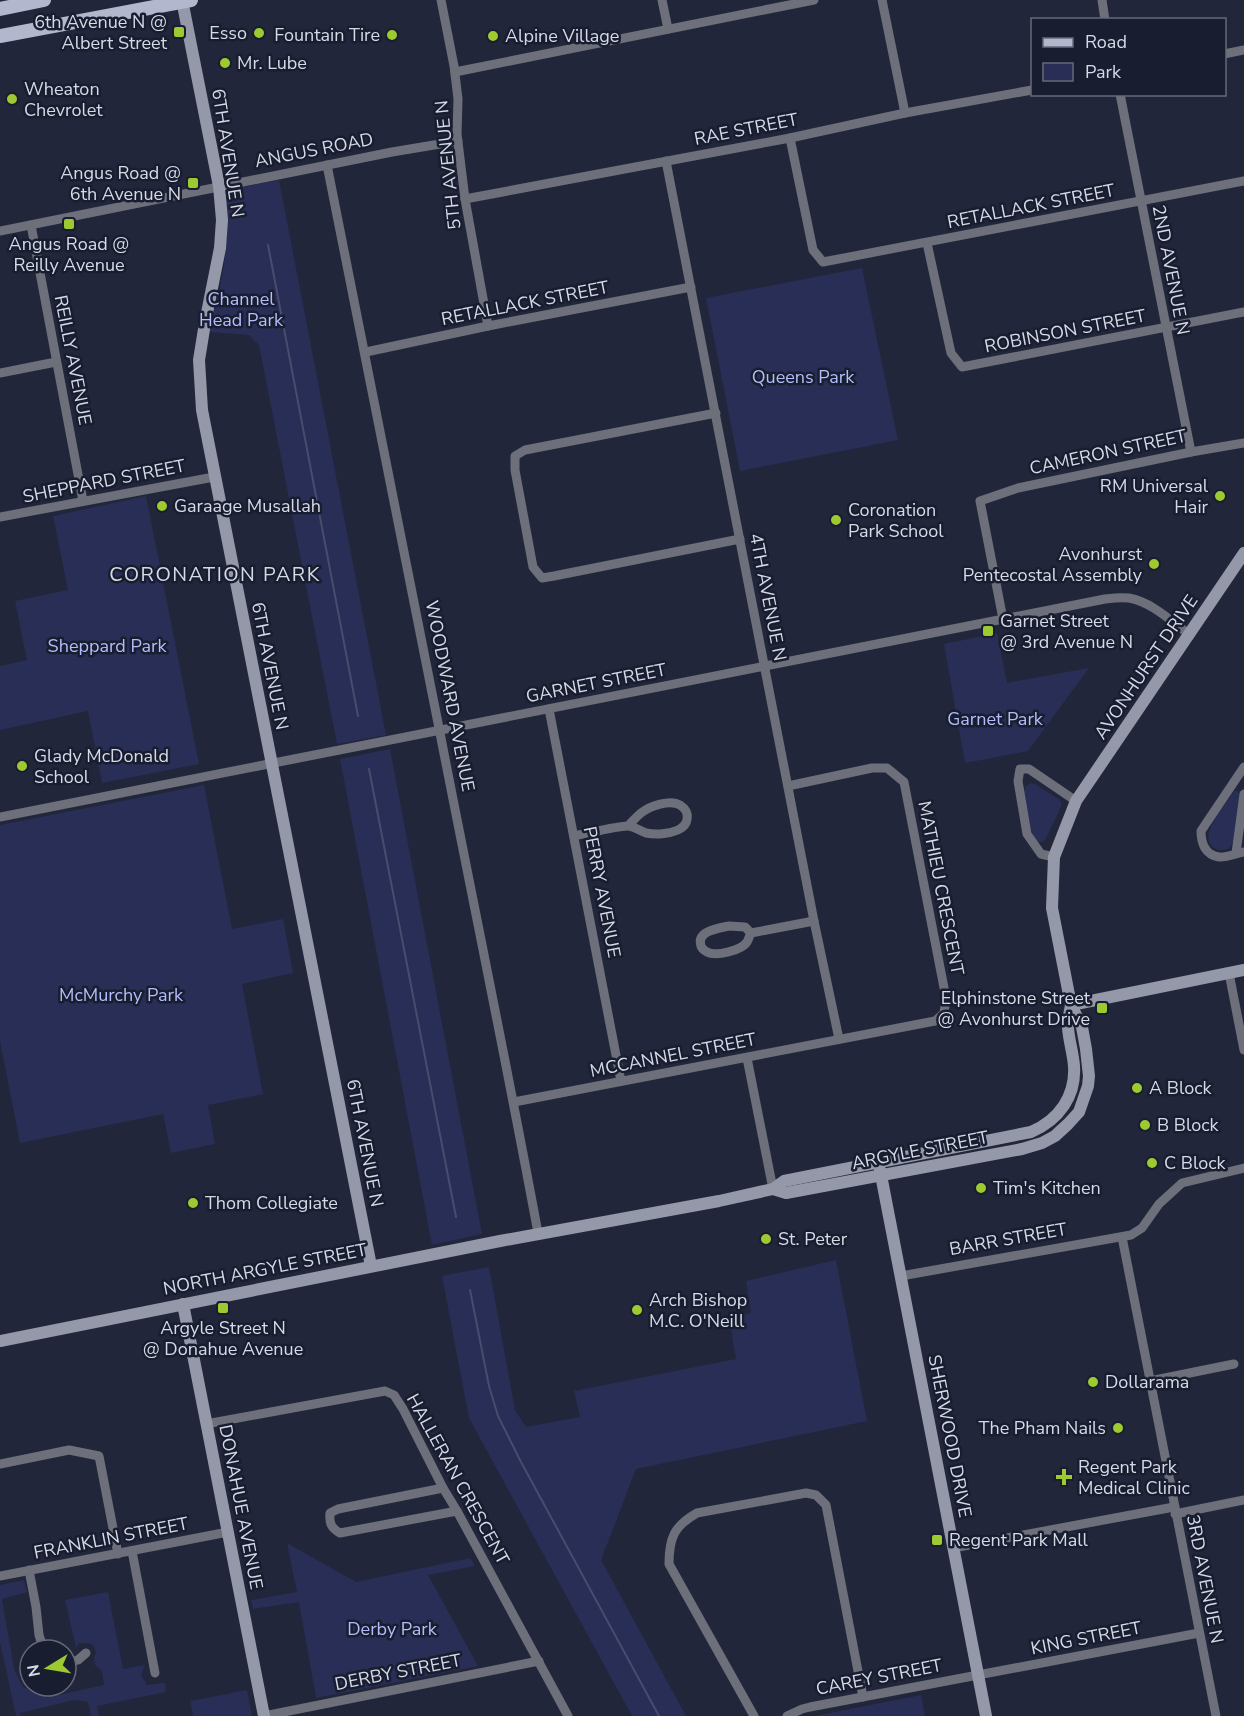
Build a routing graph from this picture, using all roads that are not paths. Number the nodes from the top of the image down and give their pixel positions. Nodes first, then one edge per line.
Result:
1 (44, 0) edge
2 (441, 0) edge
3 (662, 0) edge
4 (814, 0) edge
5 (882, 0) edge
6 (1102, 0) edge
7 (185, 1) edge
8 (0, 9) edge
9 (1106, 18) edge
10 (668, 29) junction
11 (0, 36) edge
12 (1244, 50) edge
13 (1226, 54) edge
14 (455, 72) junction
15 (1031, 90) edge
16 (1120, 96) edge
17 (905, 113) junction
18 (790, 138) junction
19 (458, 141) junction
20 (666, 161) junction
21 (327, 165) junction
22 (1244, 181) edge
23 (219, 186) junction
24 (465, 199) junction
25 (1141, 201) junction
26 (31, 225) junction
27 (0, 231) edge
28 (927, 243) junction
29 (691, 287) junction
30 (1244, 312) edge
31 (488, 326) junction
32 (1166, 328) junction
33 (366, 352) junction
34 (56, 362) junction
35 (0, 373) edge
36 (716, 413) junction
37 (1244, 443) edge
38 (1191, 452) junction
39 (214, 477) junction
40 (83, 501) junction
41 (0, 517) edge
42 (740, 539) junction
43 (1244, 553) edge
44 (1003, 620) junction
45 (1190, 635) junction
46 (765, 667) junction
47 (549, 709) junction
48 (439, 730) junction
49 (271, 763) junction
50 (1244, 767) edge
51 (788, 786) junction
52 (1244, 794) edge
53 (1076, 801) junction
54 (0, 817) edge
55 (628, 826) junction
56 (574, 836) junction
57 (1240, 853) edge
58 (1054, 857) junction
59 (814, 921) junction
60 (751, 933) junction
61 (1244, 970) edge
62 (1229, 973) junction
63 (1071, 1005) junction
64 (839, 1039) junction
65 (1244, 1050) edge
66 (747, 1058) junction
67 (621, 1081) junction
68 (514, 1102) junction
69 (1063, 1109) joint
70 (1068, 1124) joint
71 (879, 1162) junction
72 (1244, 1168) edge
73 (881, 1176) junction
74 (773, 1189) junction
75 (538, 1233) junction
76 (1122, 1237) junction
77 (371, 1266) junction
78 (901, 1276) junction
79 (183, 1304) junction
80 (0, 1341) edge
81 (1234, 1364) dead end
82 (1150, 1381) junction
83 (207, 1424) junction
84 (0, 1464) edge
85 (442, 1488) junction
86 (1244, 1500) edge
87 (1175, 1510) junction
88 (457, 1511) junction
89 (228, 1532) junction
90 (953, 1548) junction
91 (132, 1551) junction
92 (118, 1554) junction
93 (29, 1570) junction
94 (0, 1576) edge
95 (1199, 1634) junction
96 (40, 1638) edge
97 (86, 1653) dead end
98 (78, 1660) edge
99 (538, 1661) junction
100 (155, 1673) dead end
101 (978, 1675) junction
102 (863, 1697) junction
103 (264, 1716) edge
104 (568, 1716) edge
105 (754, 1716) edge
106 (787, 1716) edge
107 (986, 1716) edge
108 (1216, 1716) edge

1 - 8 main road
2 - 14 street, 5TH AVENUE N
3 - 10 street
4 - 10 street
5 - 17 street
6 - 9 street
7 - 11 main road
7 - 23 street, 6TH AVENUE N
10 - 14 street
12 - 13 street
14 - 19 street, 5TH AVENUE N
15 - 17 street, RAE STREET
16 - 25 street, 2ND AVENUE N
17 - 18 street, RAE STREET
18 - 20 street, RAE STREET
18 - 28 street, RETALLACK STREET
19 - 21 street, ANGUS ROAD
19 - 24 street, 5TH AVENUE N
20 - 24 street, RAE STREET
20 - 29 street, 4TH AVENUE N
21 - 23 street, ANGUS ROAD
21 - 33 street, WOODWARD AVENUE
22 - 25 street, RETALLACK STREET
23 - 26 street, ANGUS ROAD
23 - 39 street, 6TH AVENUE N
24 - 31 street, 5TH AVENUE N
25 - 28 street, RETALLACK STREET
25 - 32 street, 2ND AVENUE N
26 - 27 street, ANGUS ROAD
26 - 34 street, REILLY AVENUE
28 - 32 street, ROBINSON STREET
29 - 31 street, RETALLACK STREET
29 - 36 street, 4TH AVENUE N
30 - 32 street, ROBINSON STREET
31 - 33 street, RETALLACK STREET
32 - 38 street, 2ND AVENUE N
33 - 48 street, WOODWARD AVENUE
34 - 35 street
34 - 40 street, REILLY AVENUE
36 - 42 street, 4TH AVENUE N
36 - 42 street
37 - 38 street, CAMERON STREET
38 - 44 street, CAMERON STREET
39 - 40 street, SHEPPARD STREET
39 - 49 street, 6TH AVENUE N
40 - 41 street, SHEPPARD STREET
42 - 46 street, 4TH AVENUE N
43 - 45 street, AVONHURST DRIVE
44 - 45 street, GARNET STREET
44 - 46 street, GARNET STREET
45 - 53 street, AVONHURST DRIVE
46 - 47 street, GARNET STREET
46 - 51 street, 4TH AVENUE N
47 - 48 street, GARNET STREET
47 - 56 street, PERRY AVENUE
48 - 49 street, GARNET STREET
48 - 68 street, WOODWARD AVENUE
49 - 54 street, GARNET STREET
49 - 77 street, 6TH AVENUE N
50 - 57 street
51 - 59 street, 4TH AVENUE N
51 - 64 street, MATHIEU CRESCENT
52 - 57 street
53 - 58 street, AVONHURST DRIVE
53 - 58 street
55 - 55 street
55 - 56 street
56 - 67 street, PERRY AVENUE
58 - 63 street, AVONHURST DRIVE
59 - 60 street
59 - 64 street, 4TH AVENUE N
60 - 60 street
61 - 62 street
62 - 63 street
62 - 65 street
63 - 69 street, AVONHURST DRIVE
63 - 70 street, AVONHURST DRIVE
64 - 66 street, MCCANNEL STREET
66 - 67 street, MCCANNEL STREET
66 - 74 street
67 - 68 street, MCCANNEL STREET
68 - 75 street, WOODWARD AVENUE
69 - 71 street, ARGYLE STREET
70 - 73 street, ARGYLE STREET
71 - 73 street, SHERWOOD DRIVE
71 - 74 street, ARGYLE STREET
72 - 76 street
73 - 74 street, ARGYLE STREET
73 - 78 street, SHERWOOD DRIVE
74 - 75 street, ARGYLE STREET
75 - 77 street, NORTH ARGYLE STREET
76 - 78 street, BARR STREET
76 - 82 street, 3RD AVENUE N
77 - 79 street, NORTH ARGYLE STREET
78 - 90 street, SHERWOOD DRIVE
79 - 80 street, NORTH ARGYLE STREET
79 - 83 street, DONAHUE AVENUE
81 - 82 street
82 - 87 street, 3RD AVENUE N
83 - 85 street, HALLERAN CRESCENT
83 - 89 street, DONAHUE AVENUE
84 - 92 street
85 - 88 street, HALLERAN CRESCENT
85 - 88 street
86 - 87 street
87 - 90 street
87 - 95 street, 3RD AVENUE N
88 - 99 street, HALLERAN CRESCENT
89 - 91 street, FRANKLIN STREET
89 - 103 street, DONAHUE AVENUE
90 - 101 street, SHERWOOD DRIVE
91 - 92 street, FRANKLIN STREET
91 - 100 street
92 - 93 street, FRANKLIN STREET
93 - 94 street, FRANKLIN STREET
93 - 96 street
95 - 101 street, KING STREET
95 - 108 street, 3RD AVENUE N
97 - 98 street
99 - 103 street, DERBY STREET
99 - 104 street, HALLERAN CRESCENT
101 - 102 street, CAREY STREET
101 - 107 street, SHERWOOD DRIVE
102 - 105 street
102 - 106 street, CAREY STREET

